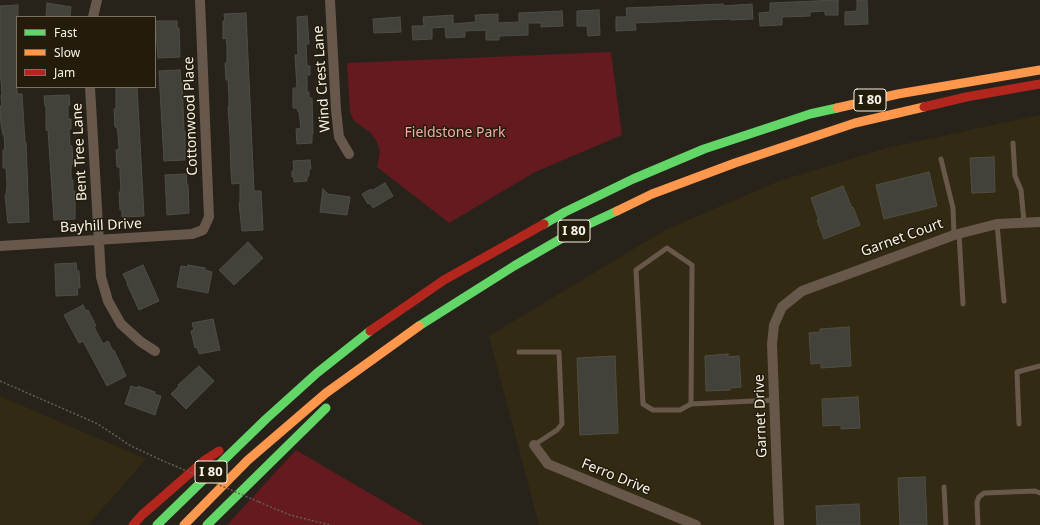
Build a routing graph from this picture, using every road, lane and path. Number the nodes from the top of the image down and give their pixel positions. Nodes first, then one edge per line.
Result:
1 (97, 0) edge
2 (200, 0) edge
3 (330, 0) edge
4 (92, 16) edge
5 (1040, 70) edge
6 (1040, 84) edge
7 (90, 88) edge
8 (1014, 143) dead end
9 (349, 154) dead end
10 (941, 159) dead end
11 (1024, 222) junction
12 (1040, 222) edge
13 (998, 224) junction
14 (203, 230) joint
15 (956, 234) junction
16 (98, 240) junction
17 (0, 246) edge
18 (1004, 301) dead end
19 (963, 304) dead end
20 (452, 305) junction
21 (782, 307) joint
22 (155, 352) dead end
23 (519, 352) dead end
24 (1040, 366) edge
25 (363, 378) dead end
26 (0, 381) edge
27 (774, 400) junction
28 (335, 401) dead end
29 (691, 404) junction
30 (266, 419) junction
31 (1019, 424) dead end
32 (534, 444) joint
33 (944, 487) dead end
34 (1040, 493) edge
35 (133, 525) edge
36 (157, 525) edge
37 (184, 525) edge
38 (207, 525) edge
39 (330, 525) edge
40 (696, 525) edge
41 (779, 525) edge
42 (946, 525) edge
43 (978, 525) edge

1 - 4 street
2 - 14 street, Cottonwood Place
3 - 9 street, Wind Crest Lane
5 - 30 highway, I 80
6 - 20 highway, I 80
7 - 16 street, Bent Tree Lane
8 - 11 lane
10 - 15 lane
11 - 12 street, Garnet Court
11 - 13 street, Garnet Court
13 - 15 street, Garnet Court
13 - 18 lane
14 - 16 street, Bayhill Drive
15 - 19 lane
15 - 21 street, Garnet Court
16 - 17 street, Bayhill Drive
16 - 22 street, Bent Tree Lane
20 - 25 highway
20 - 37 highway, I 80
21 - 27 street, Garnet Drive
23 - 32 lane
24 - 31 lane
26 - 39 path, bridge
27 - 29 lane
27 - 41 street, Garnet Drive
28 - 38 highway
29 - 29 lane
30 - 35 highway
30 - 36 highway, I 80
32 - 40 street, Ferro Drive
33 - 42 lane
34 - 43 lane

